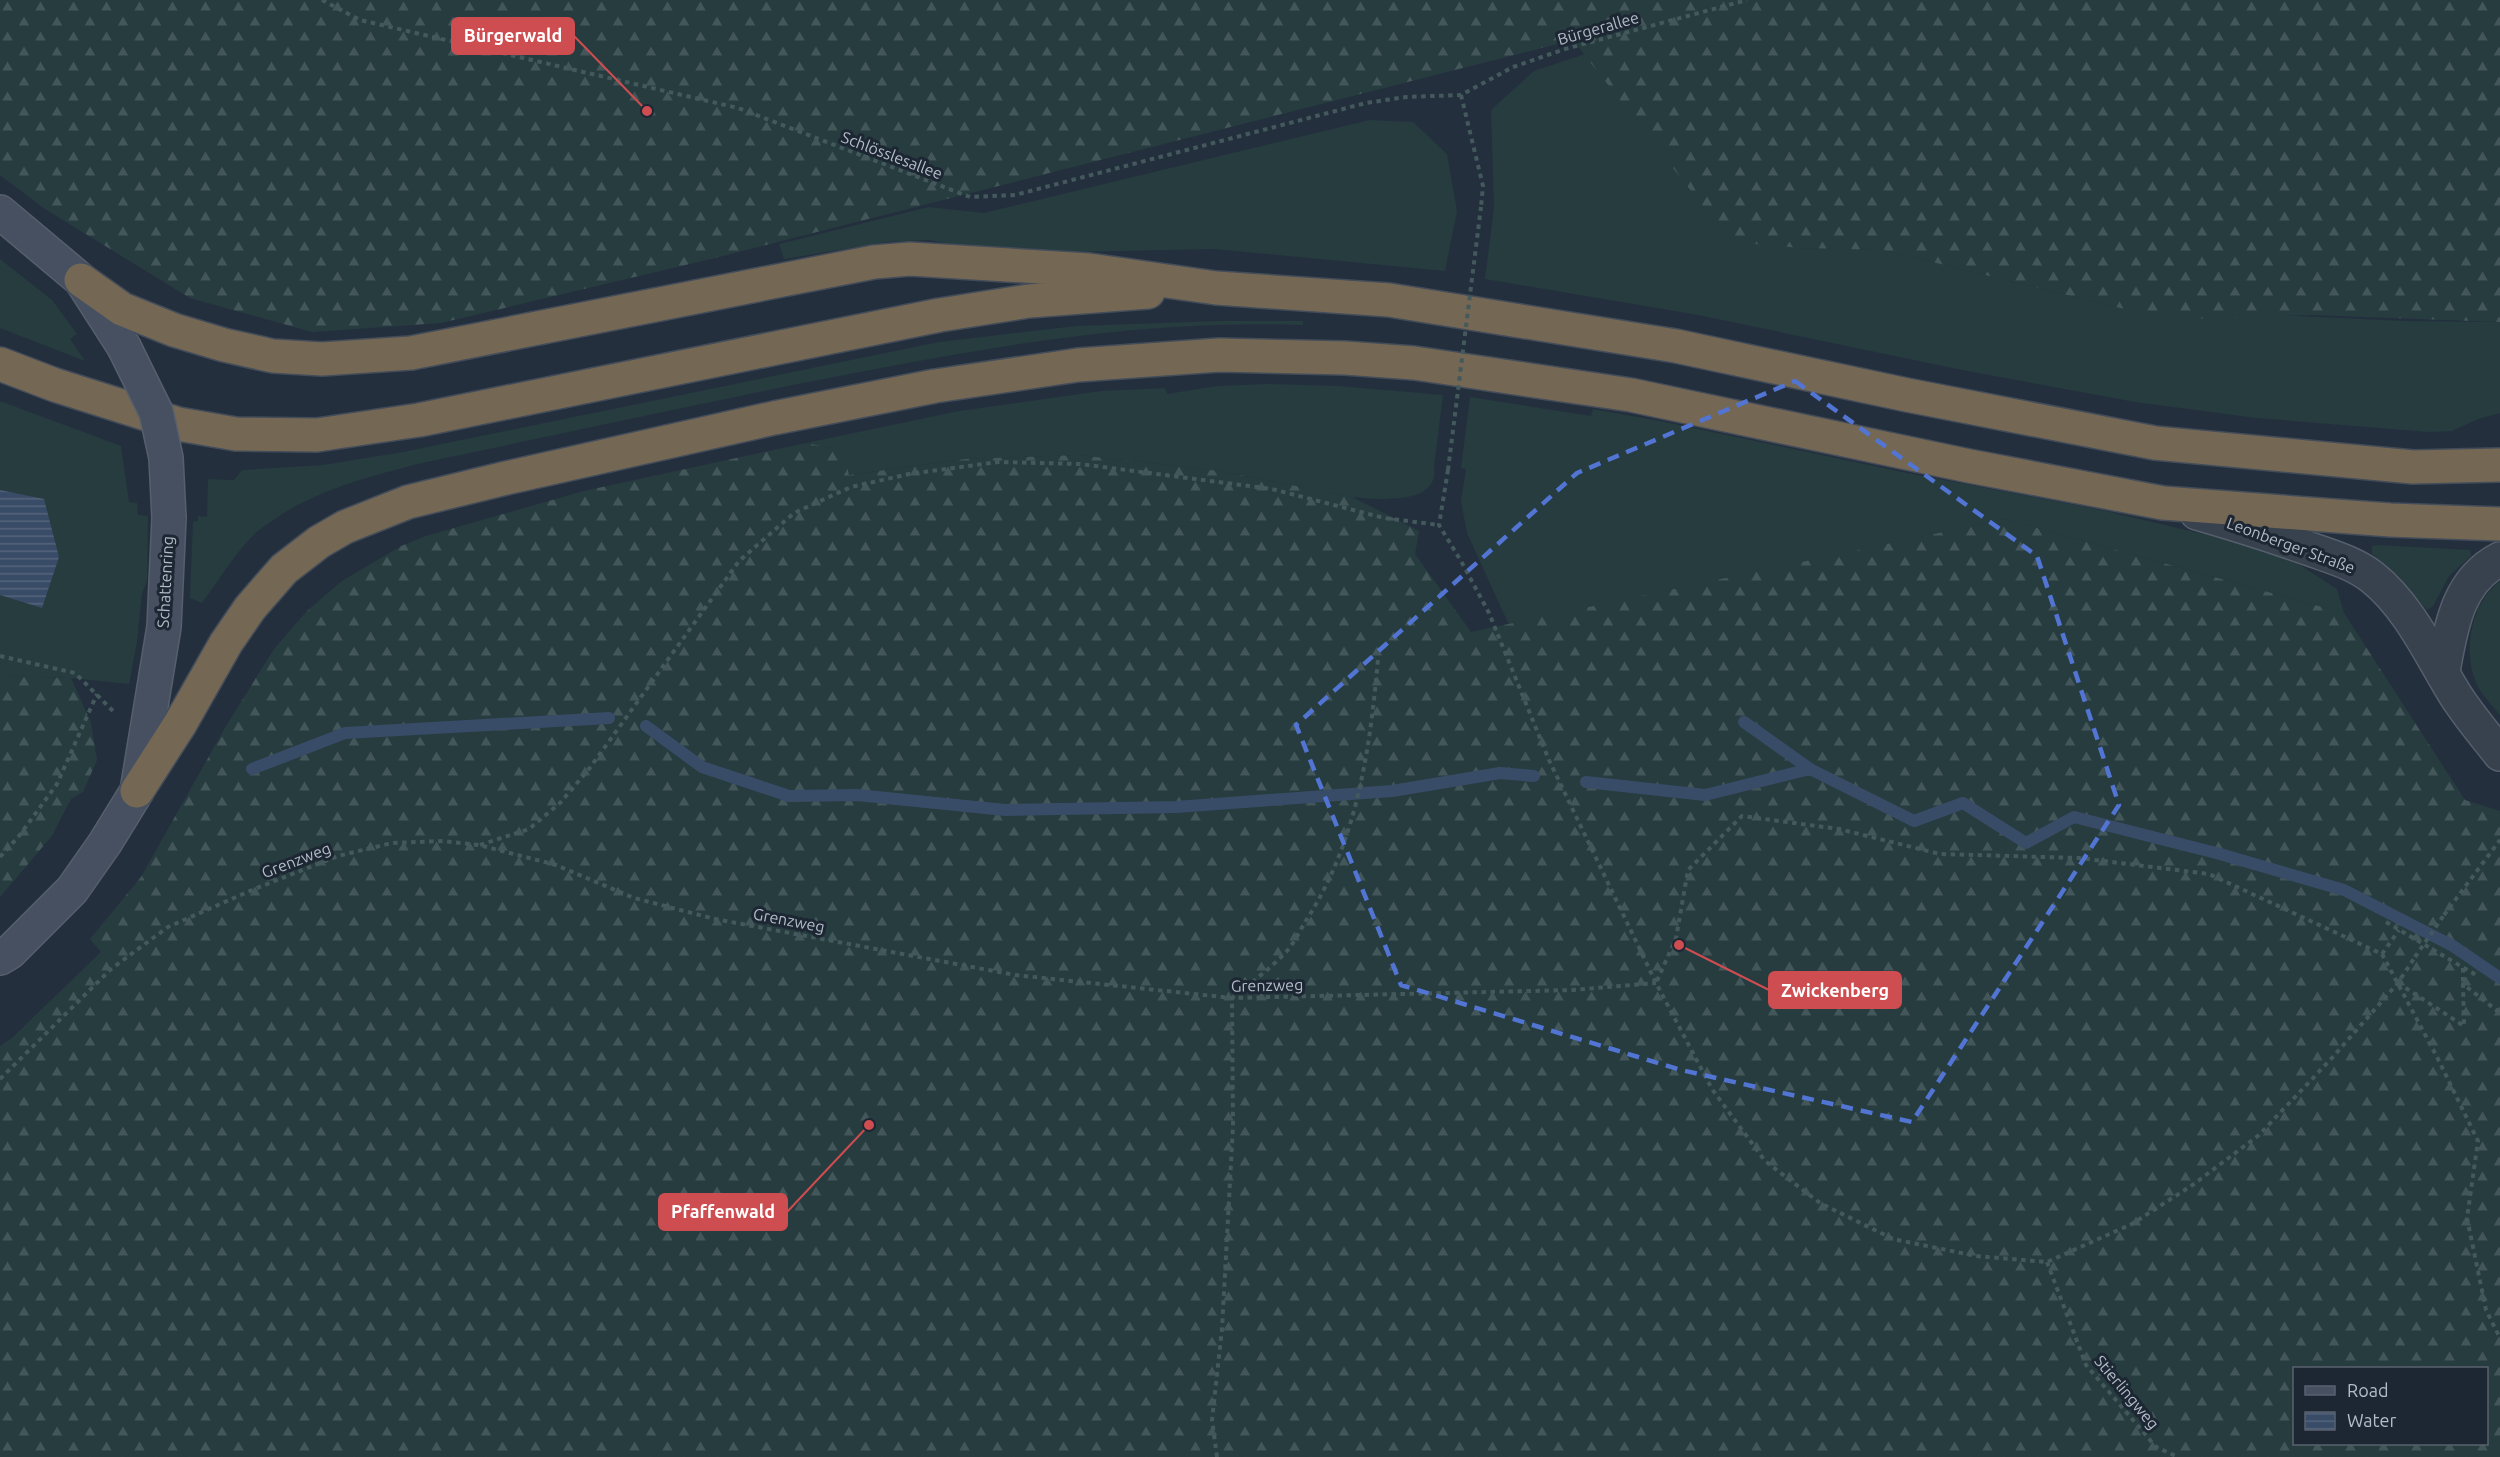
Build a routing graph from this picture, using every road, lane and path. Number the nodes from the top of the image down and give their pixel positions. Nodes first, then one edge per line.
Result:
1 (322, 0) edge
2 (1747, 0) edge
3 (1461, 95) junction
4 (0, 212) edge
5 (81, 280) junction
6 (1216, 288) junction
7 (0, 364) edge
8 (2500, 465) edge
9 (2163, 503) junction
10 (2500, 524) edge
11 (1439, 525) junction
12 (2500, 559) edge
13 (0, 656) edge
14 (1377, 659) dead end
15 (2444, 671) junction
16 (97, 694) junction
17 (145, 746) junction
18 (2500, 754) edge
19 (138, 791) junction
20 (2500, 840) edge
21 (479, 845) junction
22 (0, 858) edge
23 (2386, 922) dead end
24 (2399, 930) junction
25 (2382, 954) junction
26 (0, 958) edge
27 (2463, 967) junction
28 (2476, 975) dead end
29 (1656, 982) junction
30 (2398, 982) junction
31 (2463, 984) junction
32 (1232, 998) junction
33 (2500, 1013) edge
34 (0, 1079) edge
35 (2047, 1262) junction
36 (2500, 1338) edge
37 (1217, 1457) edge
38 (2178, 1457) edge

1 - 3 path, Schlösslesallee
2 - 3 path, Bürgerallee
3 - 11 path, bridge
4 - 5 main road, Schattenring
5 - 6 highway
5 - 17 main road, Schattenring, bridge
6 - 7 highway
6 - 8 highway
9 - 10 highway
9 - 15 street, Leonberger Straße
9 - 19 highway
11 - 21 path
11 - 29 path
12 - 15 street
13 - 16 path
14 - 32 path
15 - 18 street, Leonberger Straße
16 - 17 path
16 - 22 path
17 - 19 main road, Schattenring
19 - 26 main road, Schattenring
20 - 30 path, bridge
21 - 32 path, Grenzweg
21 - 34 path, Grenzweg
23 - 24 path
24 - 25 path
24 - 27 path
25 - 29 path
25 - 30 path
27 - 28 path
27 - 31 path
29 - 32 path, Grenzweg
29 - 35 path
30 - 31 path
30 - 35 path
30 - 36 path
31 - 33 path
32 - 37 path
35 - 38 path, Stierlingweg

